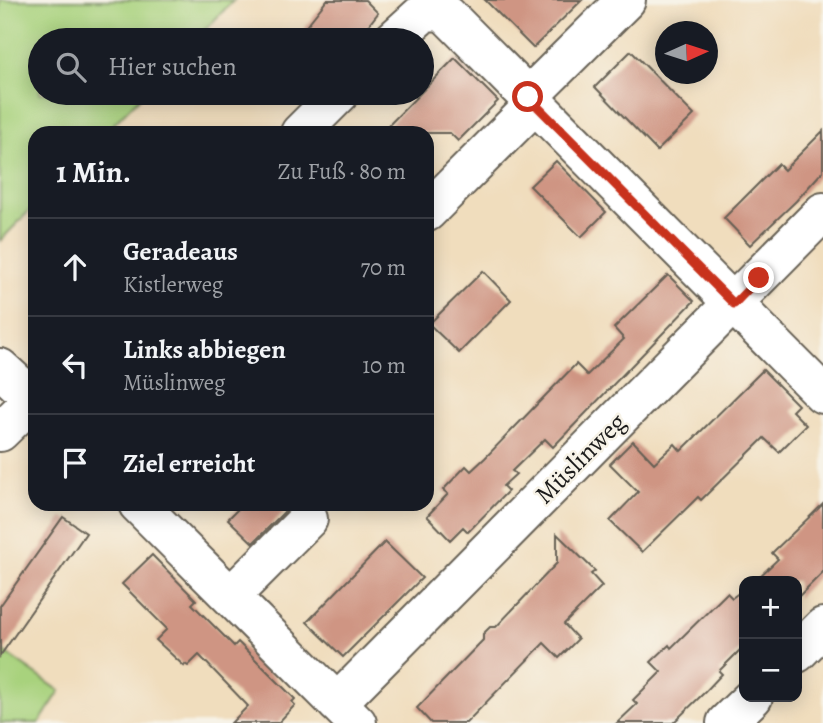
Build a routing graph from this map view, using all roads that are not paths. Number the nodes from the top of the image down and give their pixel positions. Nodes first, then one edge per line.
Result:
1 (626, 0) edge
2 (406, 28) edge
3 (532, 100) junction
4 (328, 105) edge
5 (307, 126) edge
6 (434, 205) edge
7 (823, 212) edge
8 (734, 304) junction
9 (0, 368) edge
10 (28, 393) edge
11 (823, 394) edge
12 (28, 406) edge
13 (0, 432) edge
14 (145, 511) edge
15 (307, 519) dead end
16 (231, 596) junction
17 (823, 627) edge
18 (802, 648) edge
19 (748, 702) edge
20 (347, 713) edge
21 (726, 723) edge

1 - 3 street
2 - 3 street
3 - 6 street
3 - 8 street
4 - 5 street
7 - 8 street, Müslinweg
8 - 11 street
8 - 20 street, Müslinweg
9 - 10 street
12 - 13 street
14 - 16 street, Müslinweg
15 - 16 street
16 - 20 street, Müslinweg
17 - 18 street
19 - 21 street

